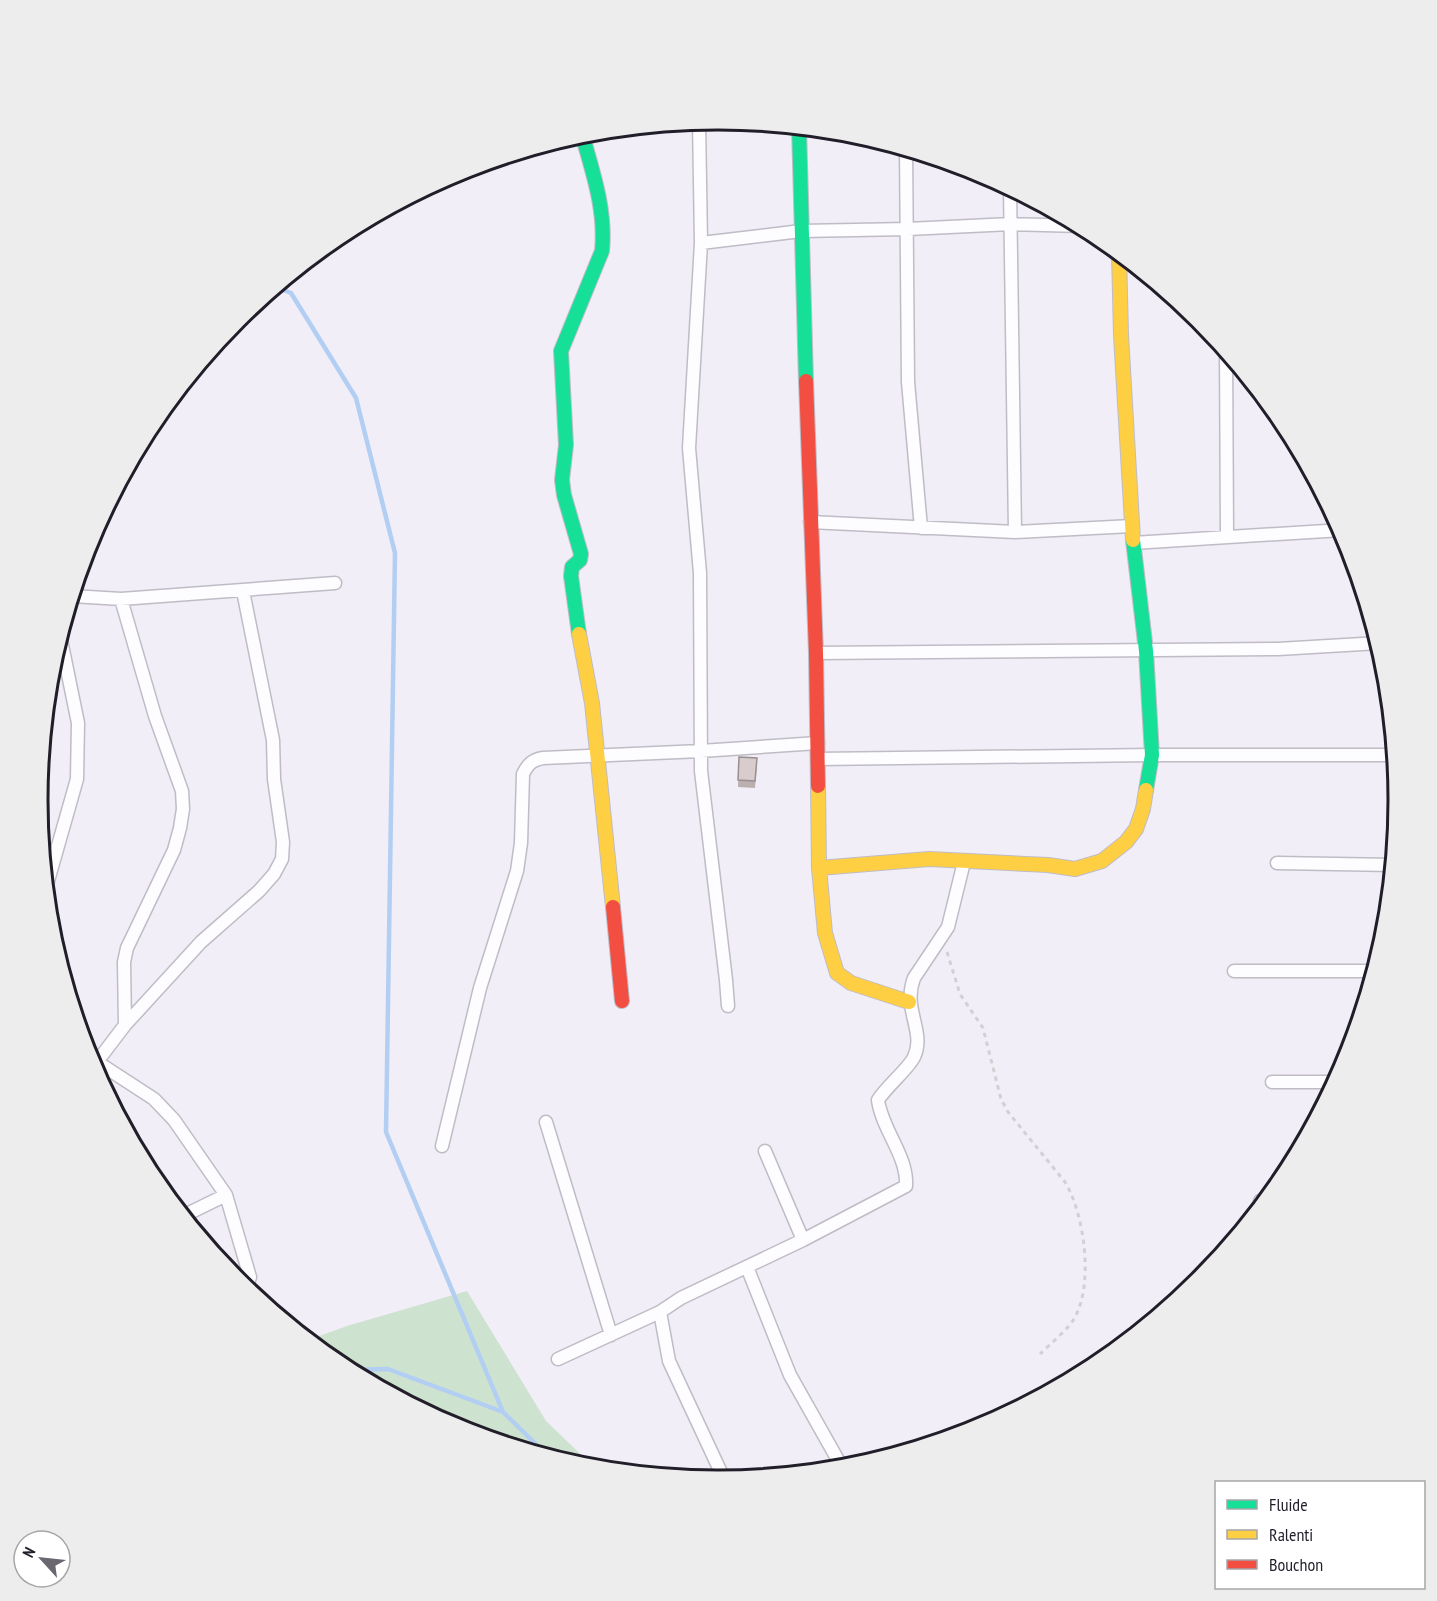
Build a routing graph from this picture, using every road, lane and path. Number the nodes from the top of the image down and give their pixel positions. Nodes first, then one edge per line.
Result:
1 (699, 130) edge
2 (799, 135) edge
3 (584, 144) edge
4 (906, 157) edge
5 (1010, 197) edge
6 (1011, 224) junction
7 (1063, 225) edge
8 (908, 229) junction
9 (801, 231) junction
10 (701, 243) junction
11 (1119, 263) edge
12 (1226, 362) edge
13 (810, 522) junction
14 (1132, 526) junction
15 (1330, 527) edge
16 (921, 528) junction
17 (1015, 532) junction
18 (1227, 537) junction
19 (1133, 543) junction
20 (335, 583) dead end
21 (243, 591) junction
22 (80, 597) edge
23 (121, 599) junction
24 (1370, 644) edge
25 (1146, 651) junction
26 (816, 653) junction
27 (64, 656) edge
28 (818, 743) junction
29 (701, 751) junction
30 (1152, 755) junction
31 (1388, 755) edge
32 (598, 756) junction
33 (818, 759) junction
34 (964, 862) junction
35 (1277, 863) dead end
36 (1386, 865) edge
37 (52, 868) edge
38 (819, 868) junction
39 (948, 927) junction
40 (1234, 971) dead end
41 (1367, 971) edge
42 (622, 1000) dead end
43 (909, 1002) junction
44 (728, 1006) dead end
45 (125, 1025) junction
46 (98, 1055) edge
47 (105, 1070) edge
48 (1272, 1082) dead end
49 (1327, 1082) edge
50 (546, 1122) dead end
51 (442, 1146) dead end
52 (765, 1151) dead end
53 (226, 1195) junction
54 (190, 1213) edge
55 (803, 1240) junction
56 (747, 1267) junction
57 (249, 1280) edge
58 (660, 1312) junction
59 (611, 1335) junction
60 (1041, 1354) dead end
61 (558, 1359) dead end
62 (838, 1460) edge
63 (719, 1471) edge

1 - 10 street
2 - 9 street
3 - 32 street
4 - 8 street
5 - 6 street
6 - 7 street
6 - 8 street
6 - 17 street
8 - 9 street
8 - 16 street
9 - 10 street
9 - 13 street
10 - 29 street
11 - 14 street
12 - 18 street
13 - 16 street
13 - 26 street
14 - 17 street
14 - 19 street
15 - 18 street
16 - 17 street
18 - 19 street
19 - 25 street
20 - 21 street
21 - 23 street
21 - 45 street
22 - 23 street
23 - 45 street
24 - 25 street
25 - 26 street
25 - 30 street
26 - 28 street
27 - 37 street
28 - 29 street
28 - 33 street
29 - 32 street
29 - 44 street
30 - 31 street
30 - 33 street
30 - 34 street
32 - 42 street
32 - 51 street
33 - 38 street
34 - 38 street
34 - 39 street
35 - 36 street
38 - 43 street
39 - 43 street
39 - 60 path
40 - 41 street
43 - 55 street
45 - 46 street
47 - 53 street
48 - 49 street
50 - 59 street
52 - 55 street
53 - 54 street
53 - 57 street
55 - 56 street
56 - 58 street
56 - 62 street
58 - 59 street
58 - 63 street
59 - 61 street

